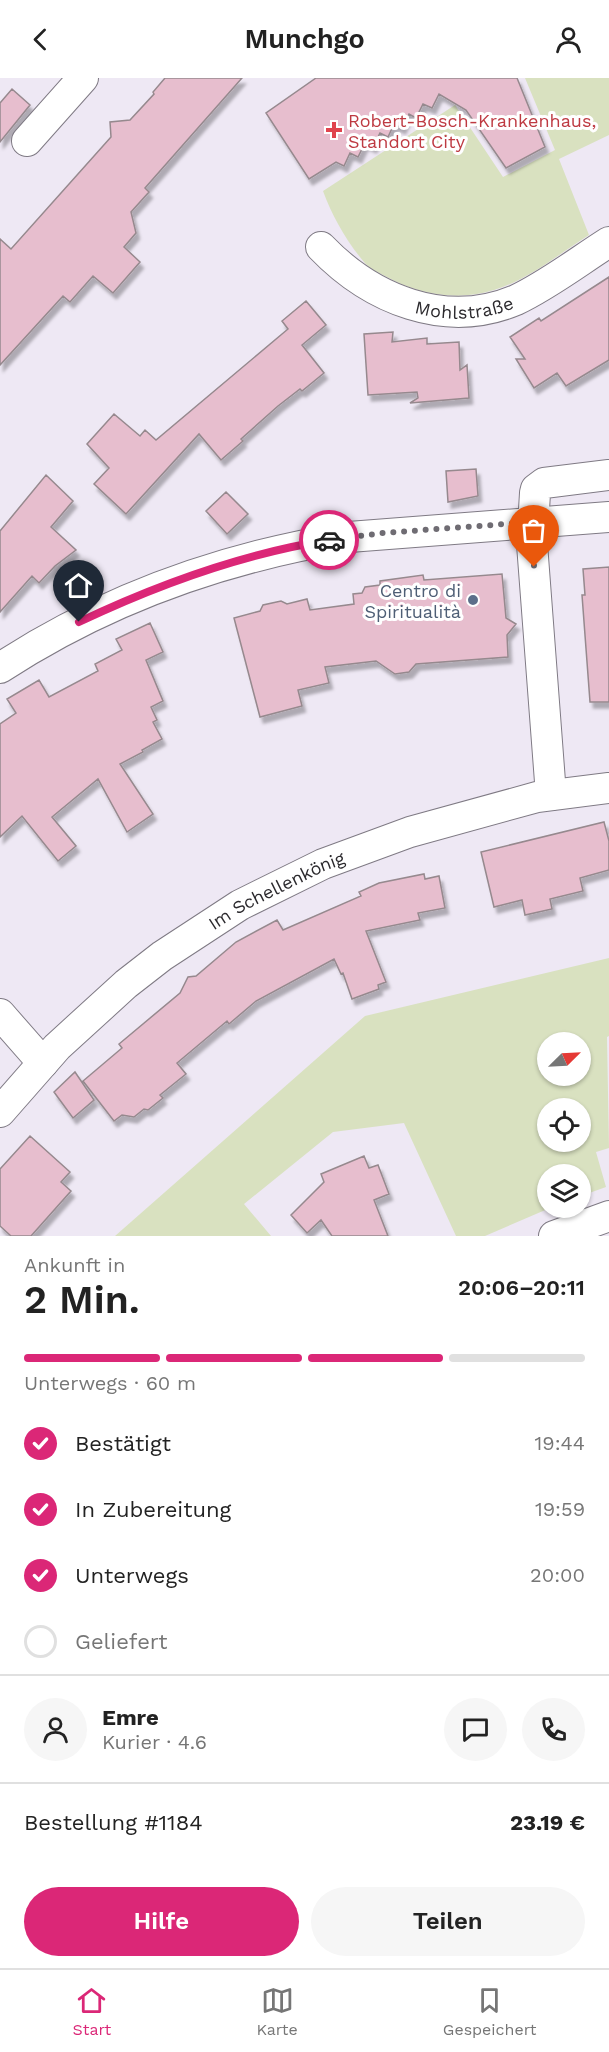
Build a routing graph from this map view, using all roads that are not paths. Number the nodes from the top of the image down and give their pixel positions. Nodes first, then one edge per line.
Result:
1 (83, 78) edge
2 (27, 141) dead end
3 (609, 242) edge
4 (321, 247) dead end
5 (609, 475) edge
6 (609, 517) edge
7 (533, 522) junction
8 (0, 668) edge
9 (609, 788) edge
10 (551, 795) junction
11 (0, 1014) edge
12 (43, 1063) junction
13 (0, 1112) edge
14 (609, 1216) edge
15 (554, 1236) edge

1 - 2 street
3 - 4 street, Mohlstraße
5 - 7 street
6 - 7 street
7 - 8 street
7 - 10 street
9 - 10 street, Im Schellenkönig
10 - 12 street, Im Schellenkönig
11 - 12 street
12 - 13 street, Im Schellenkönig
14 - 15 street

